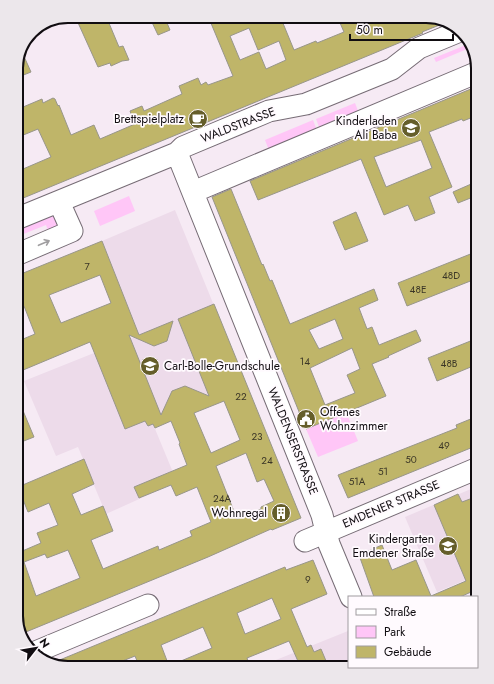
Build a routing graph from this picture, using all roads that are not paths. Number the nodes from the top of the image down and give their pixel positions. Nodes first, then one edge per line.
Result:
1 (455, 33) edge
2 (471, 75) edge
3 (177, 153) junction
4 (193, 192) junction
5 (59, 202) junction
6 (23, 216) edge
7 (23, 252) edge
8 (471, 471) edge
9 (326, 531) junction
10 (305, 541) dead end
11 (351, 596) edge
12 (148, 605) dead end
13 (39, 650) edge

1 - 3 street, WALDSTRASSE
2 - 4 street
3 - 4 street, WALDENSERSTRASSE
3 - 5 street, WALDSTRASSE
4 - 9 street, WALDENSERSTRASSE
5 - 6 street, WALDSTRASSE
7 -> 5 street
8 - 9 street, EMDENER STRASSE
9 - 10 street, EMDENER STRASSE
9 - 11 street, WALDENSERSTRASSE
12 - 13 street

